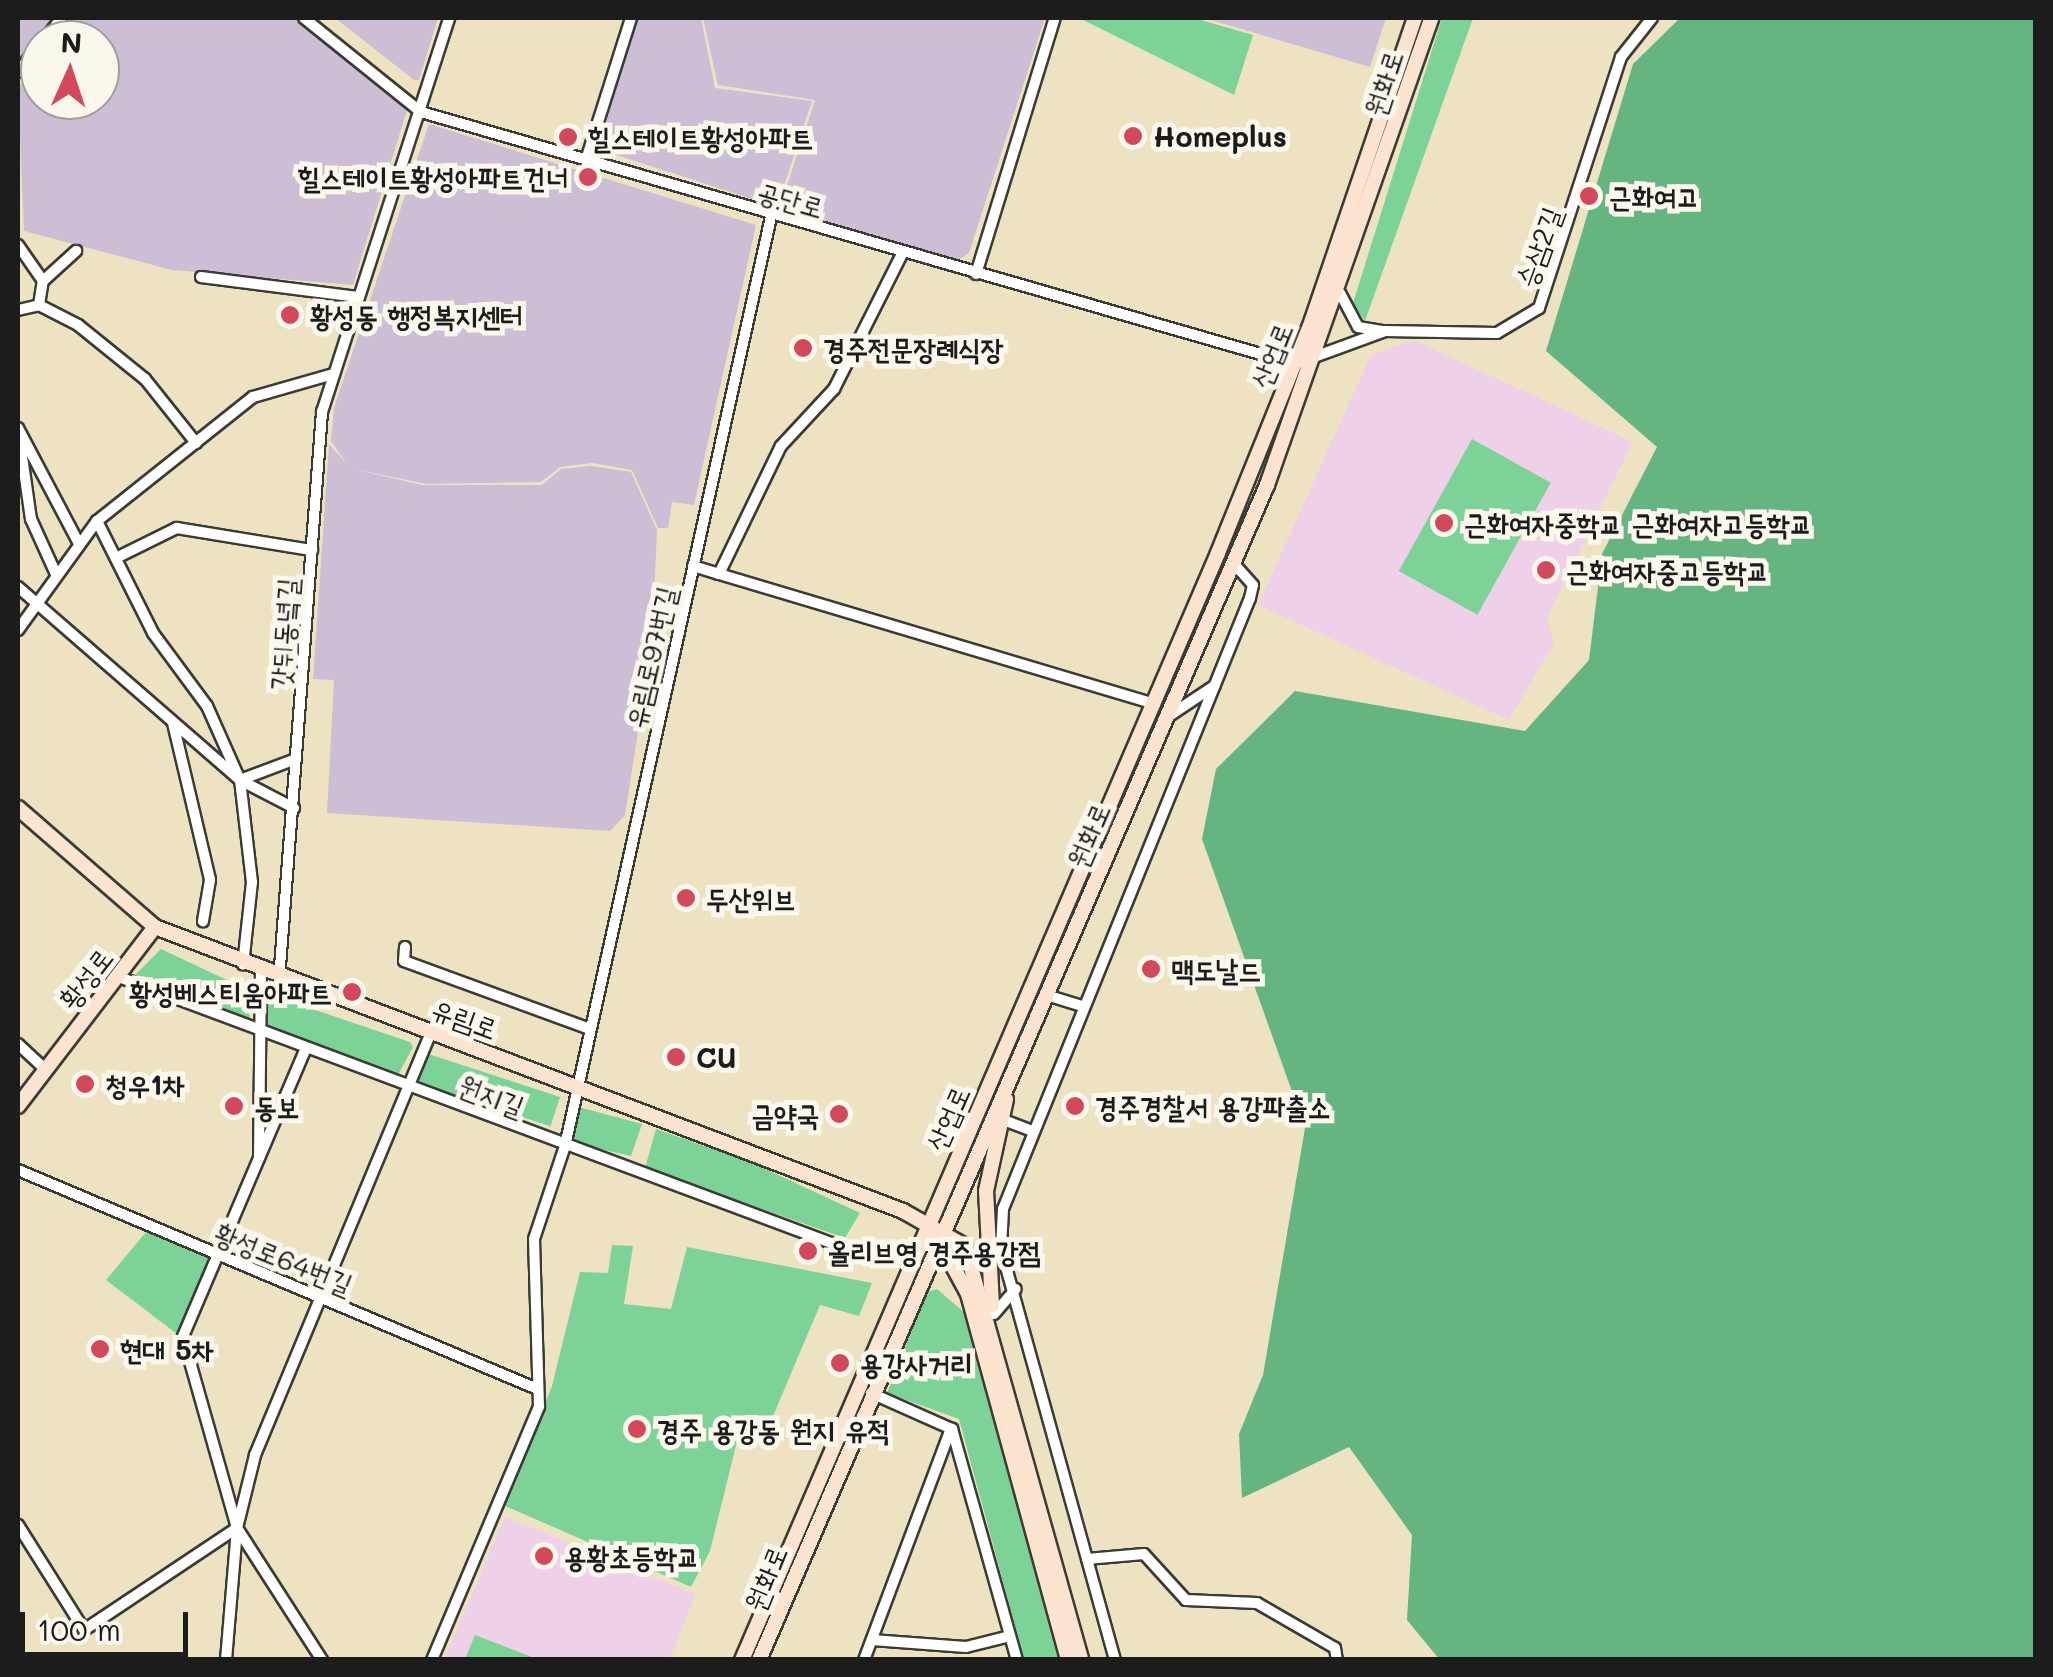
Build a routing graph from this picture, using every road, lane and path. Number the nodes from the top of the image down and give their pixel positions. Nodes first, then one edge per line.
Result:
1 (304, 18) edge
2 (448, 18) edge
3 (631, 18) edge
4 (1056, 18) edge
5 (1415, 18) edge
6 (1431, 18) edge
7 (1652, 18) edge
8 (421, 112) junction
9 (586, 160) junction
10 (771, 217) junction
11 (18, 245) edge
12 (76, 251) dead end
13 (902, 254) junction
14 (976, 274) junction
15 (202, 277) dead end
16 (43, 281) junction
17 (1340, 294) junction
18 (358, 297) junction
19 (38, 305) junction
20 (18, 310) edge
21 (1384, 331) junction
22 (1317, 359) junction
23 (1294, 364) junction
24 (333, 374) junction
25 (18, 428) edge
26 (196, 443) junction
27 (97, 521) junction
28 (79, 544) junction
29 (312, 550) junction
30 (118, 556) junction
31 (1233, 563) junction
32 (693, 566) junction
33 (56, 574) junction
34 (719, 574) junction
35 (18, 587) edge
36 (34, 602) junction
37 (18, 630) edge
38 (1214, 686) junction
39 (1155, 704) junction
40 (1166, 718) junction
41 (173, 723) junction
42 (296, 758) junction
43 (240, 780) junction
44 (18, 808) edge
45 (294, 808) junction
46 (203, 921) dead end
47 (154, 928) junction
48 (405, 947) dead end
49 (243, 966) junction
50 (261, 974) junction
51 (119, 977) junction
52 (279, 980) junction
53 (1046, 995) junction
54 (1081, 1006) junction
55 (590, 1029) junction
56 (261, 1031) junction
57 (431, 1032) junction
58 (1027, 1038) junction
59 (18, 1044) edge
60 (306, 1048) junction
61 (45, 1069) junction
62 (578, 1085) junction
63 (406, 1086) junction
64 (18, 1106) edge
65 (1001, 1119) junction
66 (1033, 1131) junction
67 (565, 1146) junction
68 (259, 1164) junction
69 (18, 1170) edge
70 (936, 1230) junction
71 (850, 1250) dead end
72 (220, 1257) junction
73 (986, 1266) junction
74 (1016, 1289) junction
75 (326, 1298) junction
76 (994, 1314) junction
77 (996, 1340) junction
78 (535, 1388) junction
79 (870, 1392) junction
80 (951, 1429) junction
81 (18, 1525) edge
82 (237, 1528) junction
83 (1087, 1559) junction
84 (1010, 1636) junction
85 (872, 1640) junction
86 (917, 1653) edge
87 (226, 1660) edge
88 (322, 1660) edge
89 (432, 1660) edge
90 (742, 1660) edge
91 (759, 1660) edge
92 (864, 1660) edge
93 (1017, 1660) edge
94 (1068, 1660) edge
95 (1081, 1660) edge
96 (1115, 1660) edge
97 (1337, 1660) edge

1 - 8 street, 공단로
2 - 8 street, 갓뒤동녘길
3 - 9 street
4 - 14 street
5 - 23 street, 산업로
6 - 17 street, 원화로
7 - 21 street, 승삼2길
8 - 9 street, 공단로
8 - 18 street, 갓뒤동녘길
9 - 10 street, 공단로
10 - 13 street, 공단로
10 - 32 street
11 - 16 street
12 - 16 street
13 - 14 street, 공단로
13 - 34 street, 유림로97번길
14 - 23 street, 공단로
15 - 18 street
16 - 19 street
17 - 21 street
17 - 22 street, 원화로
18 - 24 street, 갓뒤동녘길
19 - 20 street
19 - 26 street
21 - 22 street, 승삼2길
22 - 23 street, 승삼2길
22 - 31 street, 원화로
23 - 39 street, 산업로
24 - 26 street
24 - 29 street, 갓뒤동녘길
25 - 28 street
25 - 33 street
26 - 27 street
27 - 28 street
27 - 30 street
28 - 33 street
29 - 30 street
29 - 42 street, 갓뒤동녘길
30 - 43 street
31 - 38 street
31 - 40 street, 원화로
32 - 34 street, 유림로97번길
32 - 55 street, 유림로97번길
33 - 36 street
34 - 39 street
35 - 36 street
36 - 37 street
36 - 41 street
38 - 40 street
38 - 54 street
39 - 70 street, 산업로
40 - 53 street, 원화로
41 - 43 street
41 - 46 street
42 - 43 street
42 - 45 street, 갓뒤동녘길
43 - 45 street
43 - 49 street
44 - 47 street, 유림로
45 - 52 street, 갓뒤동녘길
47 - 49 street, 유림로
47 - 51 street, 황성로
48 - 55 street
49 - 50 street, 유림로
50 - 52 street, 유림로
50 - 56 street
51 - 56 street, 원지길
51 - 61 street, 황성로
52 - 57 street, 유림로
53 - 54 street
53 - 58 street, 원화로
54 - 66 street
55 - 62 street, 유림로97번길
56 - 60 street, 원지길
56 - 68 street
57 - 62 street, 유림로
57 - 63 street
58 - 65 street
58 - 70 street, 원화로
59 - 61 street
60 - 63 street, 원지길
60 - 68 street
61 - 64 street, 황성로
62 - 67 street, 유림로97번길
62 - 70 street, 유림로
63 - 67 street, 원지길
63 - 75 street
65 - 66 street
65 - 73 street
66 - 74 street
67 - 71 street, 원지길
67 - 78 street, 유림로97번길
68 - 72 street
69 - 72 street, 황성로64번길
70 - 77 street
70 - 79 street, 원화로
70 - 90 street, 원화로
70 - 94 street
72 - 75 street, 황성로64번길
72 - 82 street
73 - 74 street
73 - 76 street
74 - 76 street
74 - 83 street
75 - 78 street, 황성로64번길
75 - 82 street
76 - 77 street
77 - 95 street
78 - 89 street, 유림로97번길
79 - 80 street
79 - 91 street, 원화로
80 - 84 street
80 - 85 street
81 - 82 street
82 - 87 street
82 - 88 street
83 - 96 street
83 - 97 street
84 - 86 street
84 - 93 street
85 - 86 street
85 - 92 street

